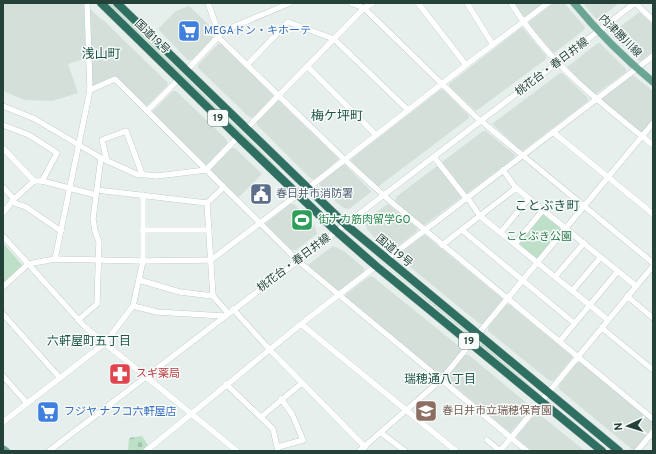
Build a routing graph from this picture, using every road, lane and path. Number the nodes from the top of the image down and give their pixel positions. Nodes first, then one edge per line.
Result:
1 (87, 3) edge
2 (101, 3) edge
3 (117, 3) edge
4 (208, 3) edge
5 (290, 3) edge
6 (351, 3) edge
7 (373, 3) edge
8 (418, 3) edge
9 (467, 3) edge
10 (511, 3) edge
11 (548, 3) edge
12 (574, 3) edge
13 (635, 3) edge
14 (364, 5) edge
15 (653, 20) edge
16 (523, 22) junction
17 (598, 32) junction
18 (218, 37) junction
19 (334, 38) junction
20 (493, 45) junction
21 (653, 56) edge
22 (557, 63) junction
23 (247, 65) junction
24 (466, 65) junction
25 (307, 66) junction
26 (637, 68) junction
27 (186, 71) junction
28 (179, 79) junction
29 (653, 82) edge
30 (442, 84) junction
31 (90, 90) junction
32 (278, 95) junction
33 (596, 99) junction
34 (3, 106) edge
35 (408, 110) junction
36 (146, 111) junction
37 (481, 121) junction
38 (653, 123) edge
39 (3, 125) edge
40 (246, 129) junction
41 (553, 132) junction
42 (376, 135) junction
43 (642, 136) junction
44 (238, 137) junction
45 (78, 145) junction
46 (653, 145) edge
47 (3, 148) edge
48 (523, 155) junction
49 (434, 157) junction
50 (104, 160) junction
51 (345, 160) junction
52 (206, 170) junction
53 (503, 170) junction
54 (142, 174) junction
55 (608, 177) junction
56 (34, 181) junction
57 (42, 181) junction
58 (3, 187) edge
59 (70, 188) junction
60 (223, 188) junction
61 (516, 188) junction
62 (307, 189) junction
63 (97, 192) junction
64 (143, 195) junction
65 (297, 195) junction
66 (383, 195) junction
67 (467, 198) junction
68 (529, 198) junction
69 (13, 200) junction
70 (207, 203) junction
71 (584, 206) junction
72 (543, 210) junction
73 (3, 214) edge
74 (653, 214) edge
75 (480, 216) junction
76 (260, 224) junction
77 (345, 224) junction
78 (566, 228) junction
79 (61, 230) junction
80 (143, 230) junction
81 (209, 230) junction
82 (425, 230) junction
83 (462, 230) junction
84 (336, 231) junction
85 (501, 232) junction
86 (3, 236) edge
87 (584, 243) junction
88 (442, 244) junction
89 (515, 244) junction
90 (600, 257) junction
91 (55, 259) junction
92 (387, 259) junction
93 (98, 260) junction
94 (211, 260) junction
95 (297, 260) junction
96 (143, 261) junction
97 (537, 263) junction
98 (28, 264) junction
99 (653, 264) edge
100 (376, 266) junction
101 (618, 271) junction
102 (555, 277) junction
103 (139, 280) junction
104 (523, 281) junction
105 (636, 286) junction
106 (3, 287) edge
107 (572, 291) junction
108 (338, 295) junction
109 (213, 296) junction
110 (627, 296) junction
111 (508, 299) junction
112 (133, 306) junction
113 (589, 306) junction
114 (233, 309) junction
115 (3, 314) edge
116 (226, 315) junction
117 (653, 318) edge
118 (78, 320) junction
119 (608, 320) junction
120 (574, 323) junction
121 (301, 324) junction
122 (602, 328) junction
123 (478, 334) junction
124 (560, 341) junction
125 (104, 343) junction
126 (471, 343) junction
127 (270, 350) junction
128 (578, 356) junction
129 (653, 370) edge
130 (3, 376) edge
131 (144, 377) junction
132 (60, 378) junction
133 (441, 380) junction
134 (302, 383) junction
135 (226, 384) junction
136 (548, 393) junction
137 (281, 399) junction
138 (541, 401) junction
139 (27, 403) junction
140 (406, 410) junction
141 (192, 414) junction
142 (260, 417) junction
143 (653, 419) edge
144 (3, 422) edge
145 (653, 432) edge
146 (381, 433) junction
147 (511, 438) junction
148 (487, 440) dead end
149 (365, 447) junction
150 (3, 449) edge
151 (278, 449) edge
152 (149, 450) edge
153 (233, 450) edge
154 (6, 451) edge
155 (48, 451) edge
156 (360, 451) edge
157 (405, 451) edge
158 (456, 451) edge
159 (500, 451) edge
160 (527, 451) edge
161 (602, 451) edge
162 (619, 451) edge
163 (637, 451) edge

1 - 31 street
2 - 28 highway, 国道19号 / 19
3 - 27 highway, 国道19号 / 19
4 - 18 street
5 - 18 street
6 - 14 street
7 - 14 street
8 - 24 street
9 - 20 street
10 - 16 street
11 - 16 street
12 - 17 main road, 内津勝川線
13 - 15 street
13 - 17 street, 桃花台・春日井線
14 - 19 street
14 - 30 street
16 - 20 street
16 - 22 street
17 - 22 street, 桃花台・春日井線
17 - 26 main road, 内津勝川線
18 - 23 street
18 - 27 street
19 - 23 street
19 - 25 street
19 - 35 street
20 - 24 street
21 - 26 street
22 - 33 street
22 - 37 street, 桃花台・春日井線
23 - 32 street
24 - 30 street
25 - 32 street
25 - 42 street
26 - 29 main road, 内津勝川線
26 - 33 street
27 - 40 highway, 国道19号 / 19
28 - 36 street
28 - 44 highway, 国道19号 / 19
30 - 35 street
30 - 37 street
31 - 36 street
31 - 45 street
32 - 40 street
32 - 51 street
33 - 41 street
33 - 43 street
34 - 45 street
35 - 42 street
36 - 52 street
37 - 48 street
37 - 49 street, 桃花台・春日井線
38 - 43 street
39 - 57 street
40 - 62 highway, 国道19号 / 19
41 - 48 street
41 - 55 street
42 - 51 street
43 - 46 street
43 - 55 street
44 - 52 street
44 - 65 highway, 国道19号 / 19
45 - 50 street
45 - 59 street
47 - 56 street
48 - 53 street
48 - 71 street
49 - 66 street, 桃花台・春日井線
49 - 67 street
50 - 54 street
50 - 54 street
50 - 63 street
51 - 62 street
51 - 66 street
52 - 54 street
52 - 60 street
53 - 61 street
53 - 67 street
55 - 71 street
55 - 74 street
56 - 57 street
56 - 69 street
57 - 59 street
58 - 69 street
59 - 63 street
59 - 79 street
60 - 70 street
60 - 76 street
61 - 68 street
61 - 75 street
62 - 77 highway, 国道19号 / 19
63 - 64 street
63 - 93 street
64 - 70 street
64 - 80 street
65 - 76 street
65 - 84 highway, 国道19号 / 19
66 - 77 street, 桃花台・春日井線
66 - 82 street
67 - 75 street
67 - 82 street
68 - 72 street
68 - 85 street
69 - 73 street
69 - 79 street
70 - 81 street
71 - 78 street
71 - 99 street
72 - 78 street
72 - 89 street
75 - 83 street
75 - 85 street
76 - 94 street
76 - 95 street
77 - 84 street, 桃花台・春日井線
77 - 92 highway, 国道19号 / 19
78 - 87 street
78 - 97 street
79 - 91 street
80 - 81 street
80 - 96 street
81 - 94 street
82 - 88 street
82 - 92 street
83 - 88 street
83 - 104 street
84 - 95 street, 桃花台・春日井線
84 - 100 highway, 国道19号 / 19
85 - 89 street
86 - 98 street
87 - 90 street
87 - 102 street
88 - 111 street
89 - 97 street
90 - 101 street
90 - 107 street
91 - 93 street
91 - 98 street
92 - 123 highway, 国道19号 / 19
93 - 96 street
93 - 118 street
94 - 96 street
94 - 109 street
95 - 108 street
95 - 114 street, 桃花台・春日井線
96 - 103 street
97 - 102 street
97 - 104 street
98 - 106 street
98 - 118 street
99 - 105 street
100 - 108 street
100 - 126 highway, 国道19号 / 19
101 - 105 street
101 - 113 street
102 - 107 street
103 - 109 street
103 - 112 street
104 - 111 street
104 - 120 street
105 - 110 street
107 - 113 street
108 - 121 street
108 - 133 street
109 - 116 street
110 - 117 street
110 - 119 street
111 - 123 street
111 - 124 street
112 - 116 street
112 - 125 street
113 - 119 street
113 - 120 street
114 - 116 street, 桃花台・春日井線
114 - 127 street
115 - 132 street
116 - 131 street, 桃花台・春日井線
118 - 125 street
119 - 122 street
120 - 124 street
121 - 127 street
121 - 140 street
122 - 128 street
122 - 129 street
123 - 136 highway, 国道19号 / 19
124 - 128 street
125 - 131 street
125 - 132 street
126 - 133 street
126 - 138 highway, 国道19号 / 19
127 - 134 street
127 - 135 street
128 - 136 street
128 - 143 street
130 - 139 street
131 - 141 street
131 - 155 street, 桃花台・春日井線
132 - 139 street
133 - 140 street
133 - 147 street
134 - 137 street
134 - 149 street
135 - 141 street
135 - 142 street
136 - 138 street
136 - 162 highway, 国道19号 / 19
137 - 142 street
137 - 151 street
138 - 147 street
138 - 161 highway, 国道19号 / 19
139 - 144 street
140 - 146 street
140 - 158 street
141 - 152 street
141 - 153 street
142 - 151 street
145 - 163 street
146 - 149 street
146 - 157 street
147 - 159 street
147 - 160 street
148 - 159 street
149 - 156 street
150 - 154 main road

